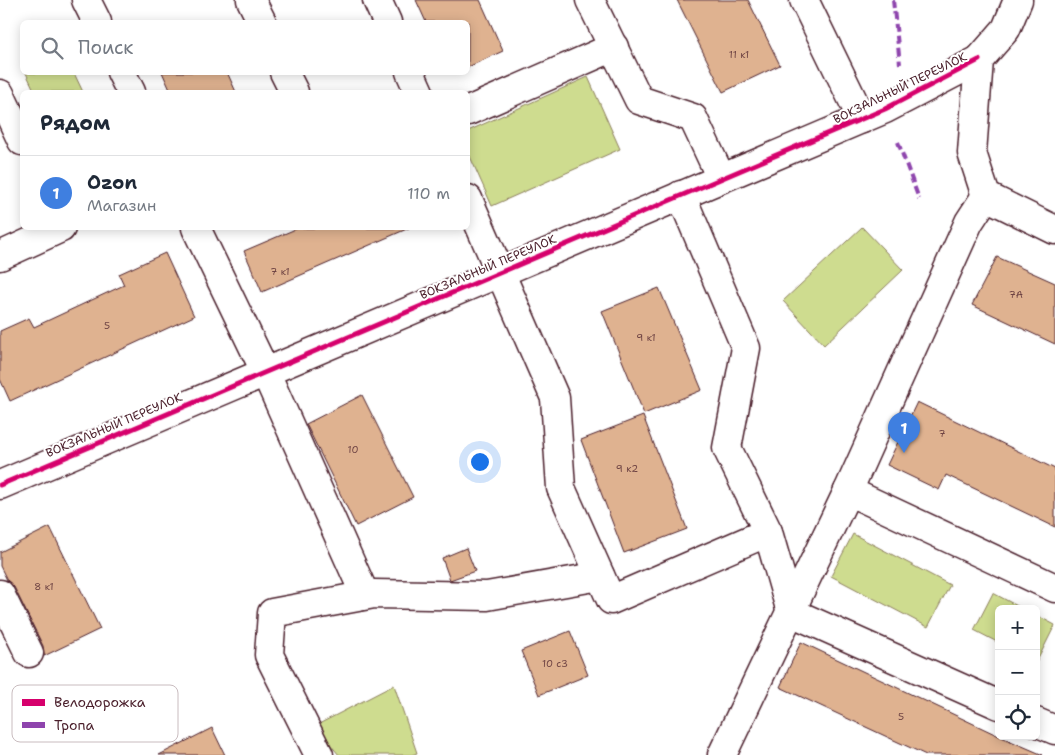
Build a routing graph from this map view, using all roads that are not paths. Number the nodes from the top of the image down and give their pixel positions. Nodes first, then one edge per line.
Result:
1 (252, 0) edge
2 (377, 0) edge
3 (590, 0) edge
4 (804, 0) edge
5 (1018, 0) edge
6 (261, 20) edge
7 (386, 20) edge
8 (614, 47) junction
9 (979, 60) junction
10 (122, 75) edge
11 (286, 75) edge
12 (411, 75) edge
13 (129, 90) edge
14 (293, 90) edge
15 (418, 90) edge
16 (0, 94) edge
17 (470, 110) edge
18 (862, 118) junction
19 (20, 137) edge
20 (721, 178) junction
21 (681, 195) junction
22 (986, 196) junction
23 (470, 204) edge
24 (57, 230) edge
25 (199, 230) edge
26 (1055, 230) edge
27 (0, 256) edge
28 (501, 274) junction
29 (265, 371) junction
30 (0, 485) edge
31 (848, 491) junction
32 (768, 532) junction
33 (600, 576) junction
34 (1055, 588) edge
35 (0, 594) edge
36 (365, 595) junction
37 (790, 612) junction
38 (29, 653) dead end
39 (995, 703) edge
40 (1040, 724) edge
41 (1055, 730) edge
42 (319, 755) edge
43 (722, 755) edge

1 - 6 street
2 - 7 street
3 - 8 street
4 - 18 street
5 - 9 street
8 - 17 street
8 - 20 street
9 - 18 street, ВОКЗАЛЬНЫЙ ПЕРЕУЛОК
9 - 22 street
10 - 13 street
11 - 14 street
12 - 15 street
16 - 19 street
18 - 20 street, ВОКЗАЛЬНЫЙ ПЕРЕУЛОК
20 - 21 street, ВОКЗАЛЬНЫЙ ПЕРЕУЛОК
21 - 28 street, ВОКЗАЛЬНЫЙ ПЕРЕУЛОК
21 - 32 street
22 - 26 street
22 - 31 street
23 - 28 street
24 - 27 street
25 - 29 street
28 - 29 street, ВОКЗАЛЬНЫЙ ПЕРЕУЛОК
28 - 33 street
29 - 30 street, ВОКЗАЛЬНЫЙ ПЕРЕУЛОК
29 - 36 street
31 - 34 street
31 - 37 street
32 - 33 street
32 - 37 street
33 - 36 street
35 - 38 street
36 - 42 street
37 - 39 street
37 - 43 street
40 - 41 street

